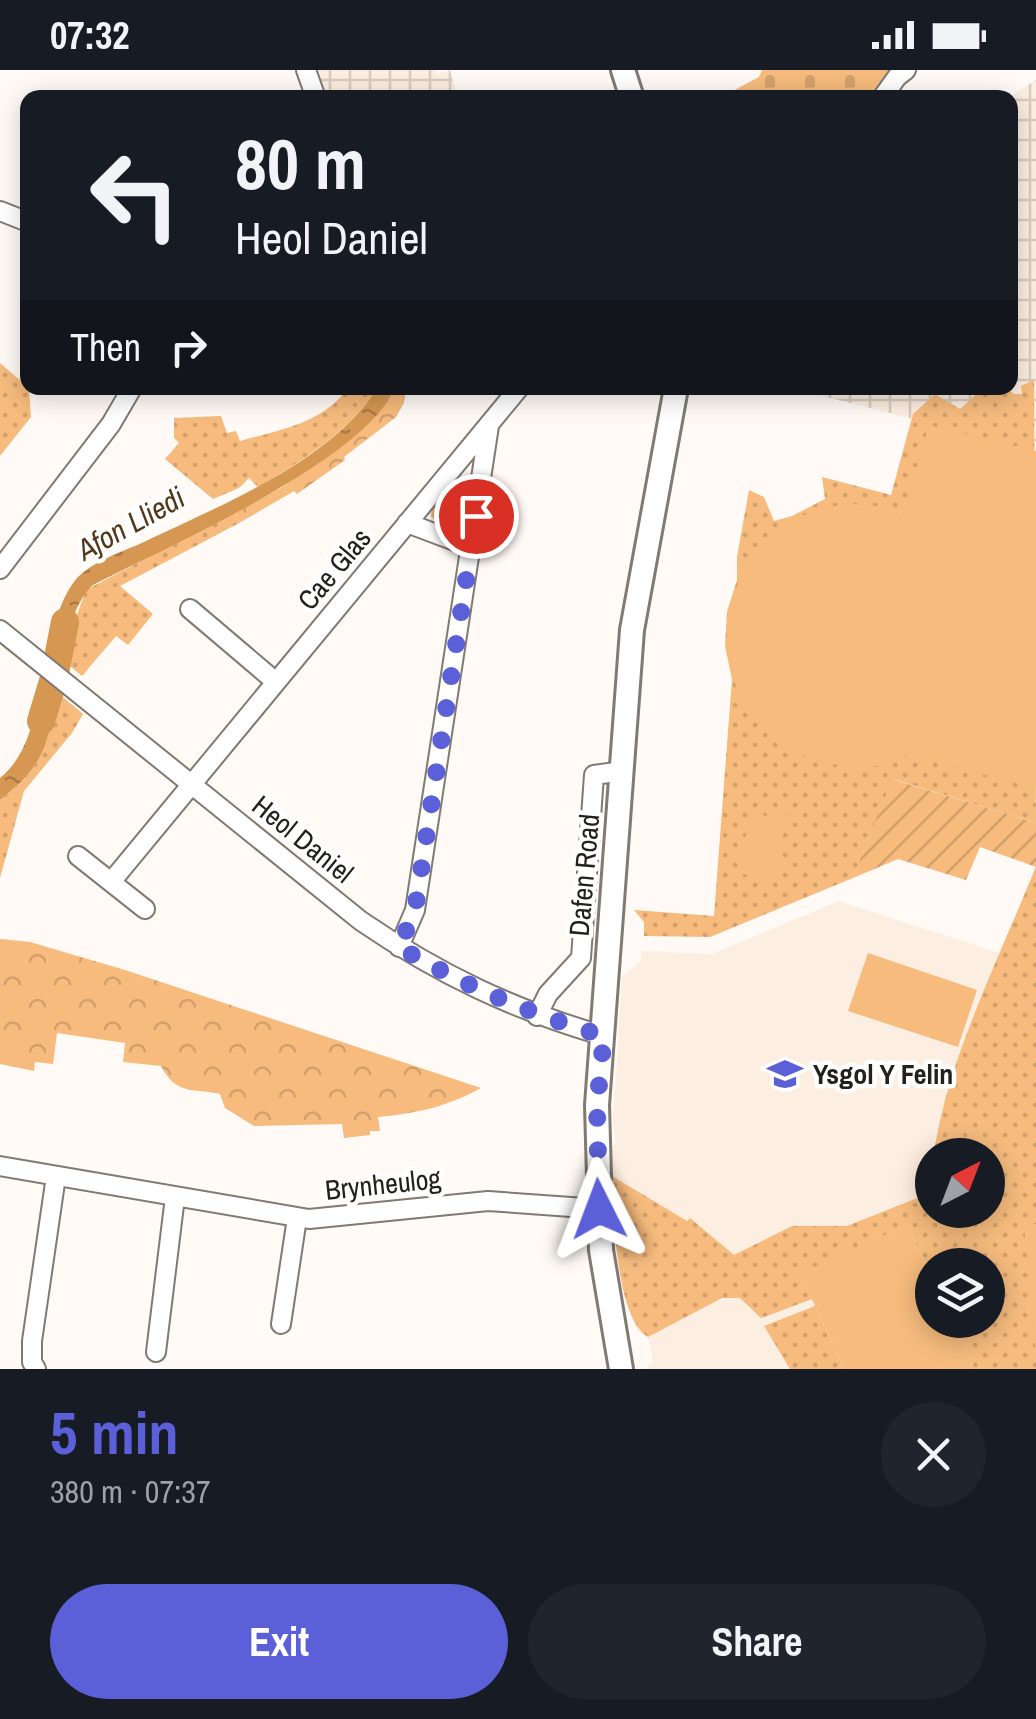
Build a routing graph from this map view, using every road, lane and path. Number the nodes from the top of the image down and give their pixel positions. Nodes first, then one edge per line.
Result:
1 (906, 70) edge
2 (887, 90) edge
3 (130, 395) edge
4 (513, 395) edge
5 (675, 395) edge
6 (489, 424) junction
7 (408, 522) junction
8 (471, 547) junction
9 (0, 570) edge
10 (190, 608) dead end
11 (0, 630) edge
12 (276, 682) junction
13 (623, 771) junction
14 (191, 785) junction
15 (78, 856) dead end
16 (111, 882) junction
17 (145, 909) dead end
18 (399, 947) junction
19 (537, 1016) junction
20 (604, 1036) junction
21 (0, 1166) edge
22 (56, 1176) junction
23 (175, 1197) junction
24 (599, 1209) junction
25 (297, 1218) junction
26 (281, 1324) dead end
27 (156, 1352) dead end
28 (36, 1369) edge
29 (621, 1369) edge

1 - 2 street
3 - 9 street
4 - 6 street, Cae Glas
5 - 13 street, Dafen Road
6 - 7 street, Cae Glas
6 - 8 street
7 - 8 street
7 - 12 street, Cae Glas
8 - 18 street
10 - 12 street
11 - 14 street, Heol Daniel
12 - 14 street, Cae Glas
13 - 19 street
13 - 20 street, Dafen Road
14 - 16 street, Cae Glas
14 - 18 street, Heol Daniel
15 - 16 street
16 - 17 street
18 - 19 street, Heol Daniel
19 - 20 street, Heol Daniel
20 - 24 street, Dafen Road
21 - 22 street, Brynheulog
22 - 23 street, Brynheulog
22 - 28 street
23 - 25 street, Brynheulog
23 - 27 street
24 - 25 street, Brynheulog
24 - 29 street, Dafen Road
25 - 26 street

